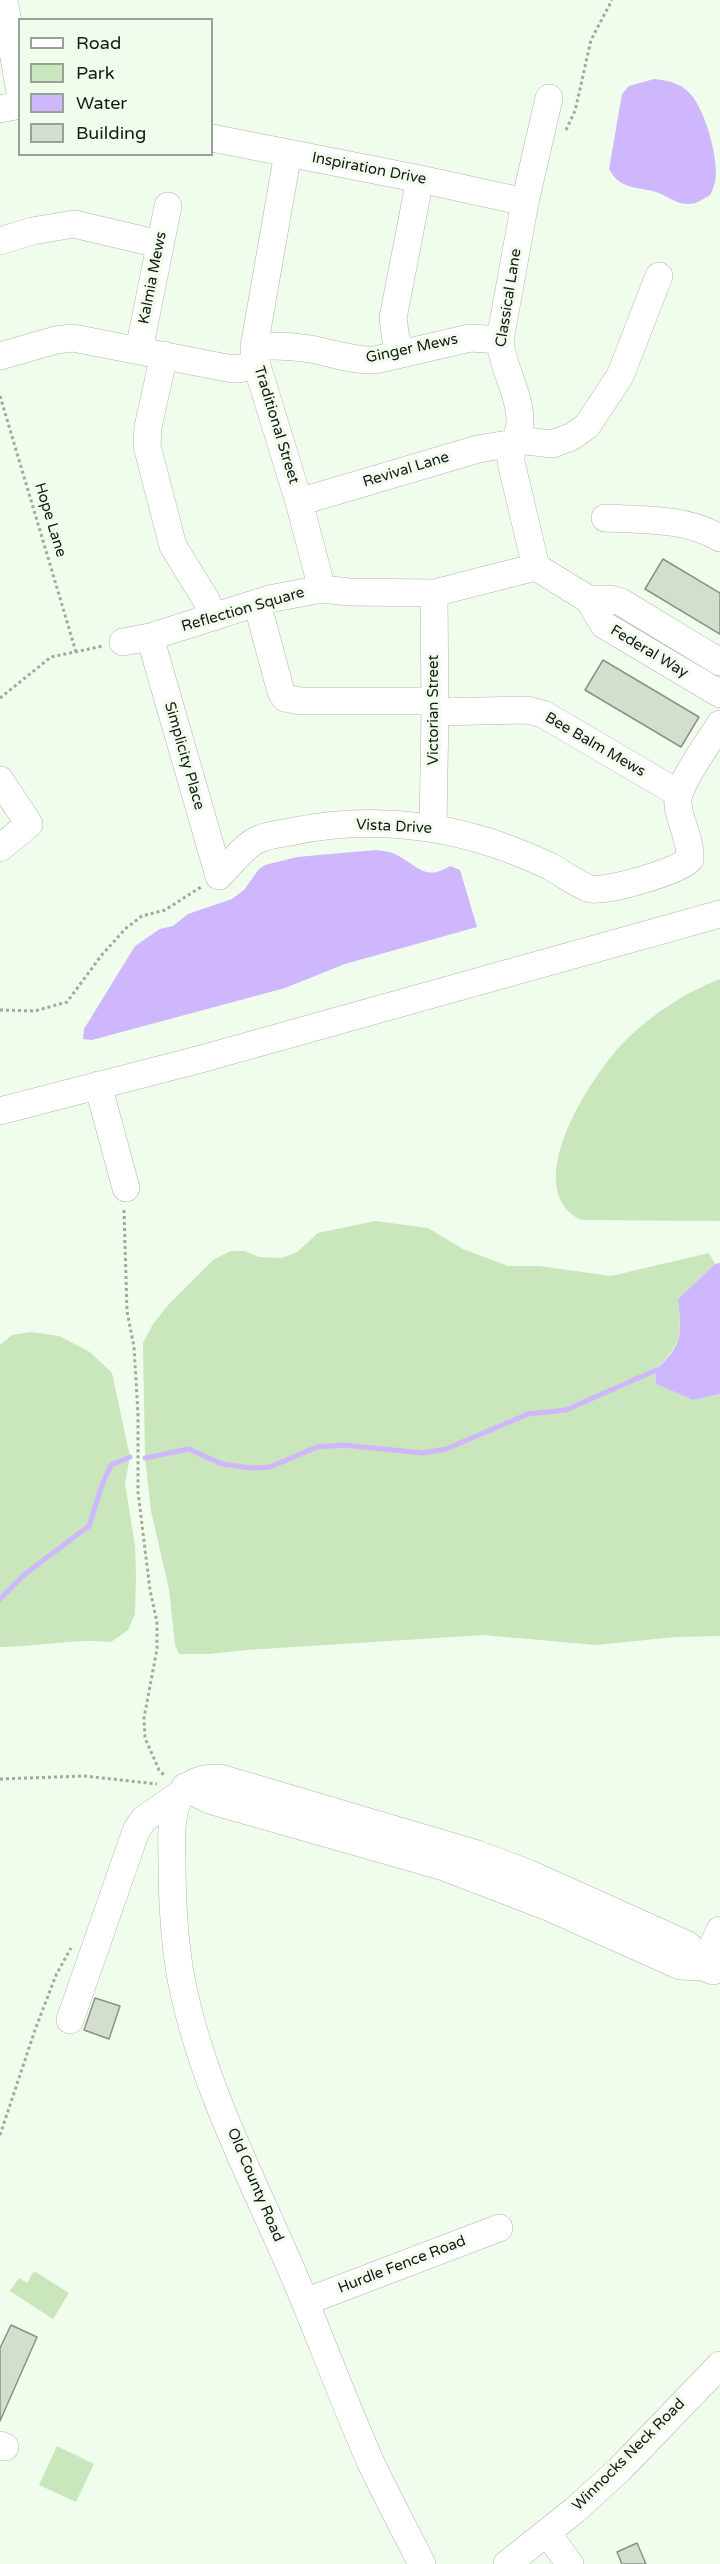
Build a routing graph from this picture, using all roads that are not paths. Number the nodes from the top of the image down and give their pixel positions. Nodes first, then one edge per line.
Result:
1 (4, 0) edge
2 (18, 80) edge
3 (549, 98) dead end
4 (18, 105) edge
5 (0, 109) edge
6 (213, 138) edge
7 (288, 153) junction
8 (420, 179) junction
9 (525, 202) junction
10 (168, 206) dead end
11 (0, 241) edge
12 (159, 244) junction
13 (659, 276) dead end
14 (500, 340) junction
15 (152, 352) junction
16 (404, 353) junction
17 (0, 356) edge
18 (255, 356) junction
19 (514, 442) junction
20 (299, 502) junction
21 (605, 518) dead end
22 (720, 538) edge
23 (536, 567) junction
24 (322, 589) junction
25 (434, 593) junction
26 (588, 599) junction
27 (257, 603) junction
28 (214, 617) junction
29 (150, 637) junction
30 (123, 642) road end
31 (720, 662) edge
32 (720, 694) edge
33 (435, 707) junction
34 (720, 723) edge
35 (0, 780) edge
36 (678, 793) junction
37 (433, 828) junction
38 (0, 849) edge
39 (219, 876) joint
40 (720, 914) edge
41 (98, 1085) junction
42 (0, 1111) edge
43 (126, 1188) road end
44 (182, 1791) junction
45 (720, 1930) edge
46 (712, 1971) edge
47 (70, 2020) dead end
48 (499, 2228) dead end
49 (305, 2302) junction
50 (720, 2365) edge
51 (547, 2533) junction
52 (422, 2564) edge
53 (507, 2564) edge
54 (570, 2564) edge

1 - 2 street
3 - 9 street, Classical Lane
4 - 5 street
6 - 7 street, Inspiration Drive
7 - 8 street, Inspiration Drive
7 - 18 street, Traditional Street
8 - 9 street, Inspiration Drive
8 - 16 street
9 - 14 street, Classical Lane
10 - 12 street, Kalmia Mews
11 - 12 street
12 - 15 street, Kalmia Mews
13 - 19 street, Revival Lane
14 - 16 street, Ginger Mews
14 - 19 street, Classical Lane
15 - 17 street
15 - 18 street
15 - 28 street, Kalmia Mews
16 - 18 street, Ginger Mews
18 - 20 street, Traditional Street
19 - 20 street, Revival Lane
19 - 23 street, Classical Lane
20 - 24 street, Traditional Street
21 - 22 street
23 - 25 street, Reflection Square
23 - 26 street, Federal Way
24 - 25 street, Reflection Square
24 - 27 street, Reflection Square
25 - 33 street, Victorian Street
26 - 31 street, Federal Way
26 - 32 street, Federal Way
27 - 28 street, Reflection Square
27 - 33 street, Bee Balm Mews
28 - 29 street, Reflection Square
29 - 30 street, Reflection Square
29 - 39 street, Simplicity Place
33 - 36 street, Bee Balm Mews
33 - 37 street, Victorian Street
34 - 36 street
35 - 38 street
36 - 37 street, Vista Drive
37 - 39 street, Vista Drive
40 - 41 street
41 - 42 street
41 - 43 street
44 - 46 street
44 - 47 street
44 - 49 street, Old County Road
45 - 46 street
48 - 49 street, Hurdle Fence Road
49 - 52 street, Old County Road
50 - 51 street, Winnocks Neck Road
51 - 53 street, Winnocks Neck Road
51 - 54 street

